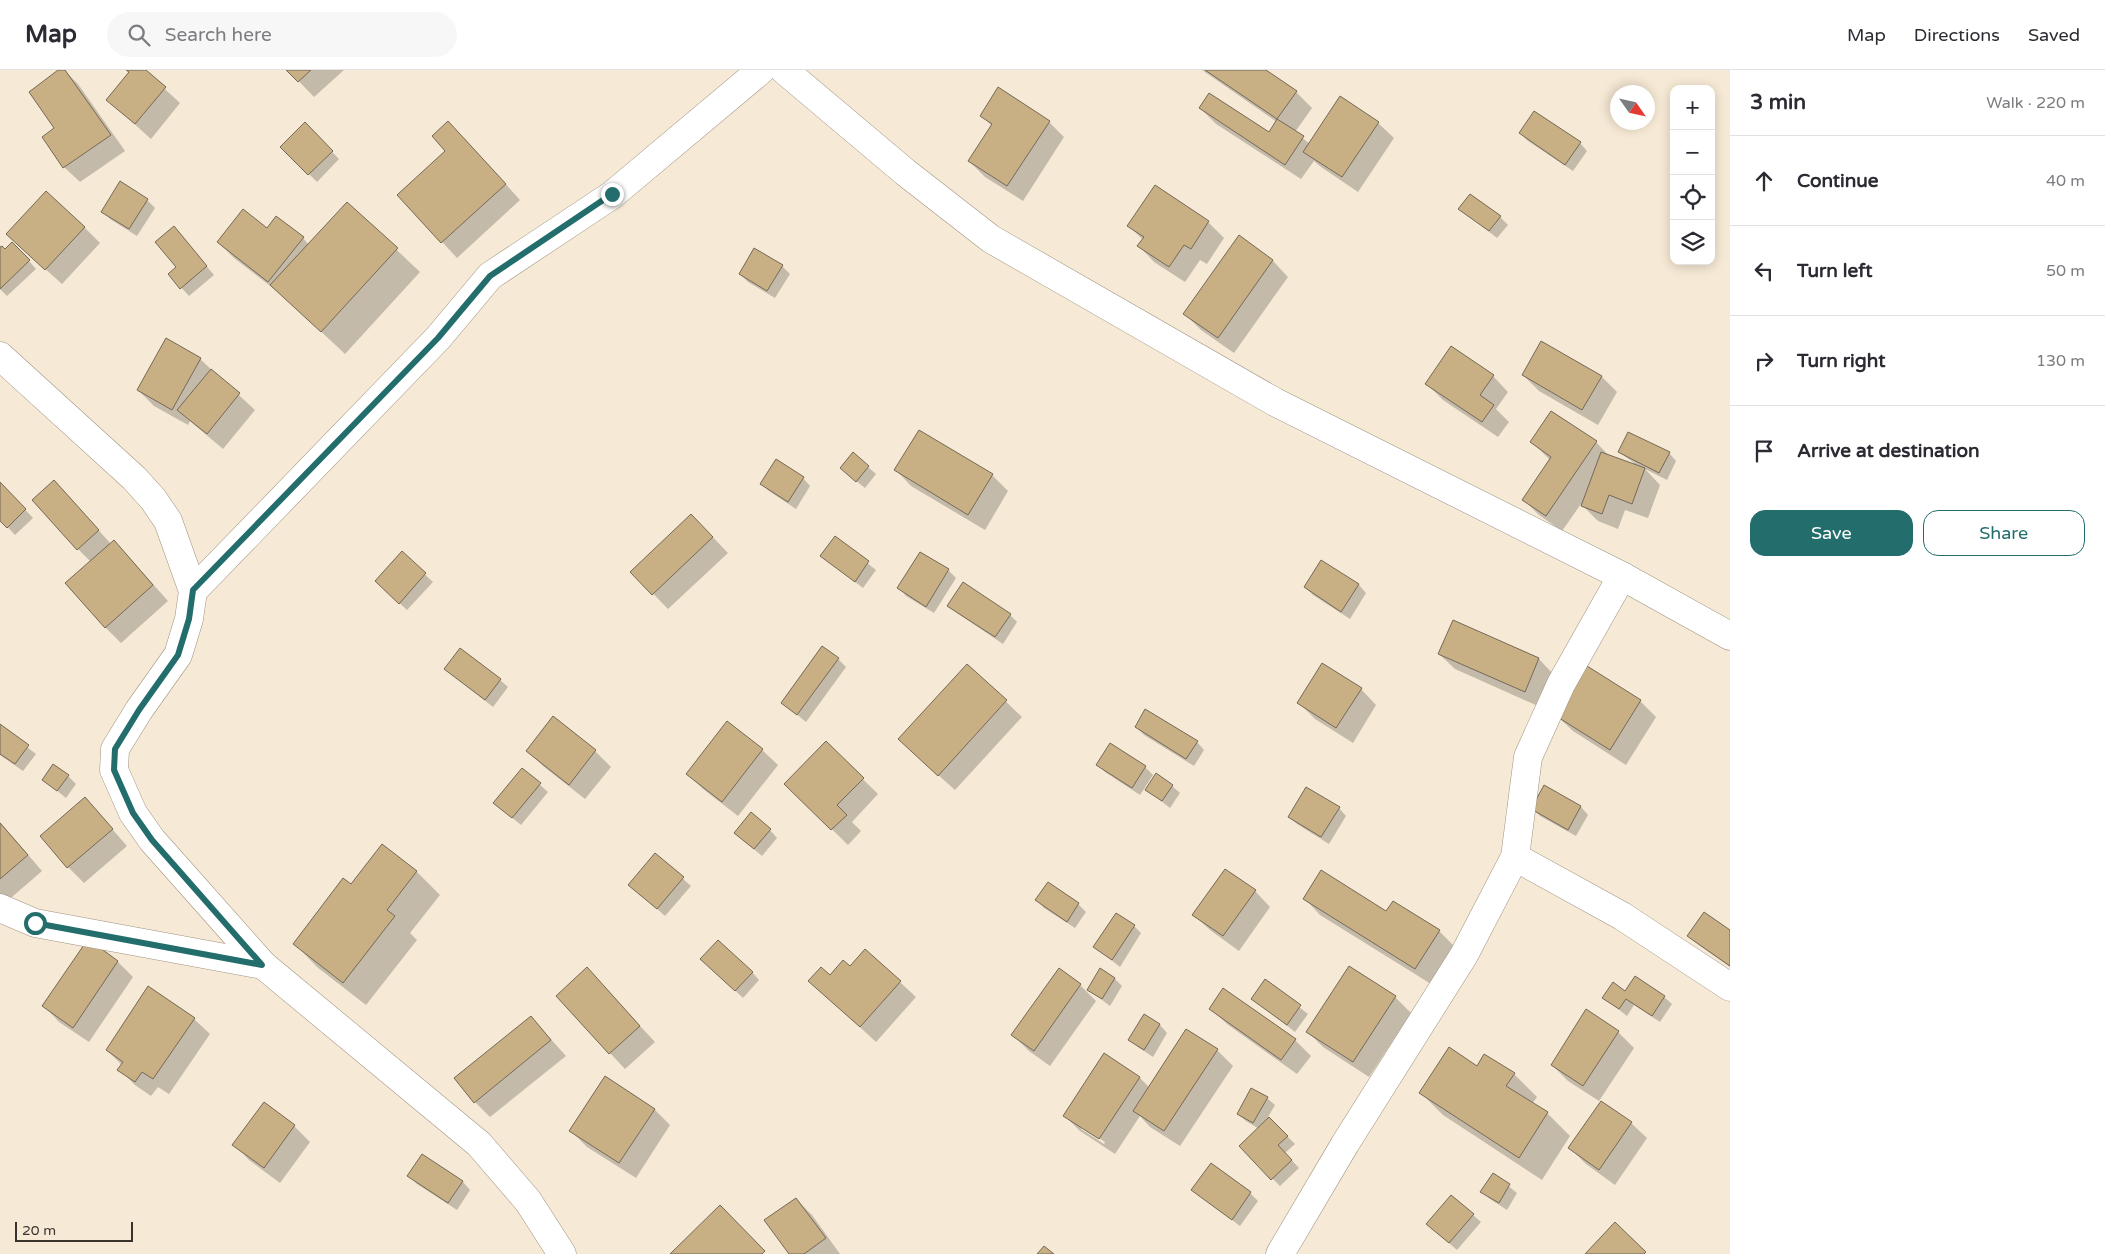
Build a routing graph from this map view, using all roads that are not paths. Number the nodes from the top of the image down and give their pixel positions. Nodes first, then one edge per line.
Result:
1 (762, 70) edge
2 (784, 70) edge
3 (0, 356) edge
4 (1622, 576) junction
5 (193, 590) junction
6 (1730, 636) edge
7 (1515, 857) junction
8 (0, 908) edge
9 (262, 965) junction
10 (1730, 986) edge
11 (562, 1254) edge
12 (1280, 1254) edge

1 - 5 street
2 - 4 street
3 - 5 street
4 - 6 street
4 - 7 street
5 - 9 street
7 - 10 street
7 - 12 street
8 - 9 street
9 - 11 street

